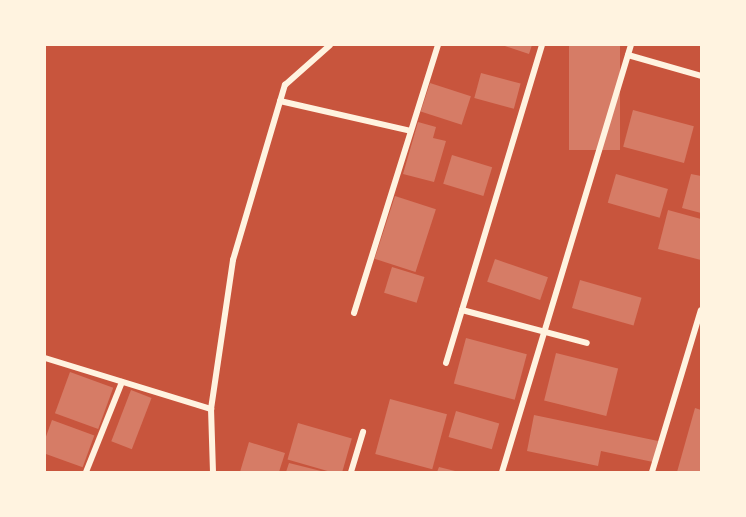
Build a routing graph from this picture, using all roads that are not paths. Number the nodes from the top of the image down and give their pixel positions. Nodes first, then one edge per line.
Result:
1 (330, 45) edge
2 (438, 45) edge
3 (543, 45) edge
4 (631, 45) edge
5 (628, 55) junction
6 (701, 76) edge
7 (280, 101) junction
8 (411, 131) junction
9 (462, 310) junction
10 (701, 310) edge
11 (354, 313) dead end
12 (544, 333) junction
13 (587, 343) dead end
14 (45, 358) edge
15 (446, 363) dead end
16 (122, 382) junction
17 (211, 409) junction
18 (363, 432) dead end
19 (86, 472) edge
20 (213, 472) edge
21 (351, 472) edge
22 (502, 472) edge
23 (652, 472) edge

1 - 7 street
2 - 8 street
3 - 9 street
4 - 5 street
5 - 6 street
5 - 12 street
7 - 8 street
7 - 17 street
8 - 11 street
9 - 12 street
9 - 15 street
10 - 23 street
12 - 13 street
12 - 22 street
14 - 16 street
16 - 17 street
16 - 19 street
17 - 20 street
18 - 21 street

